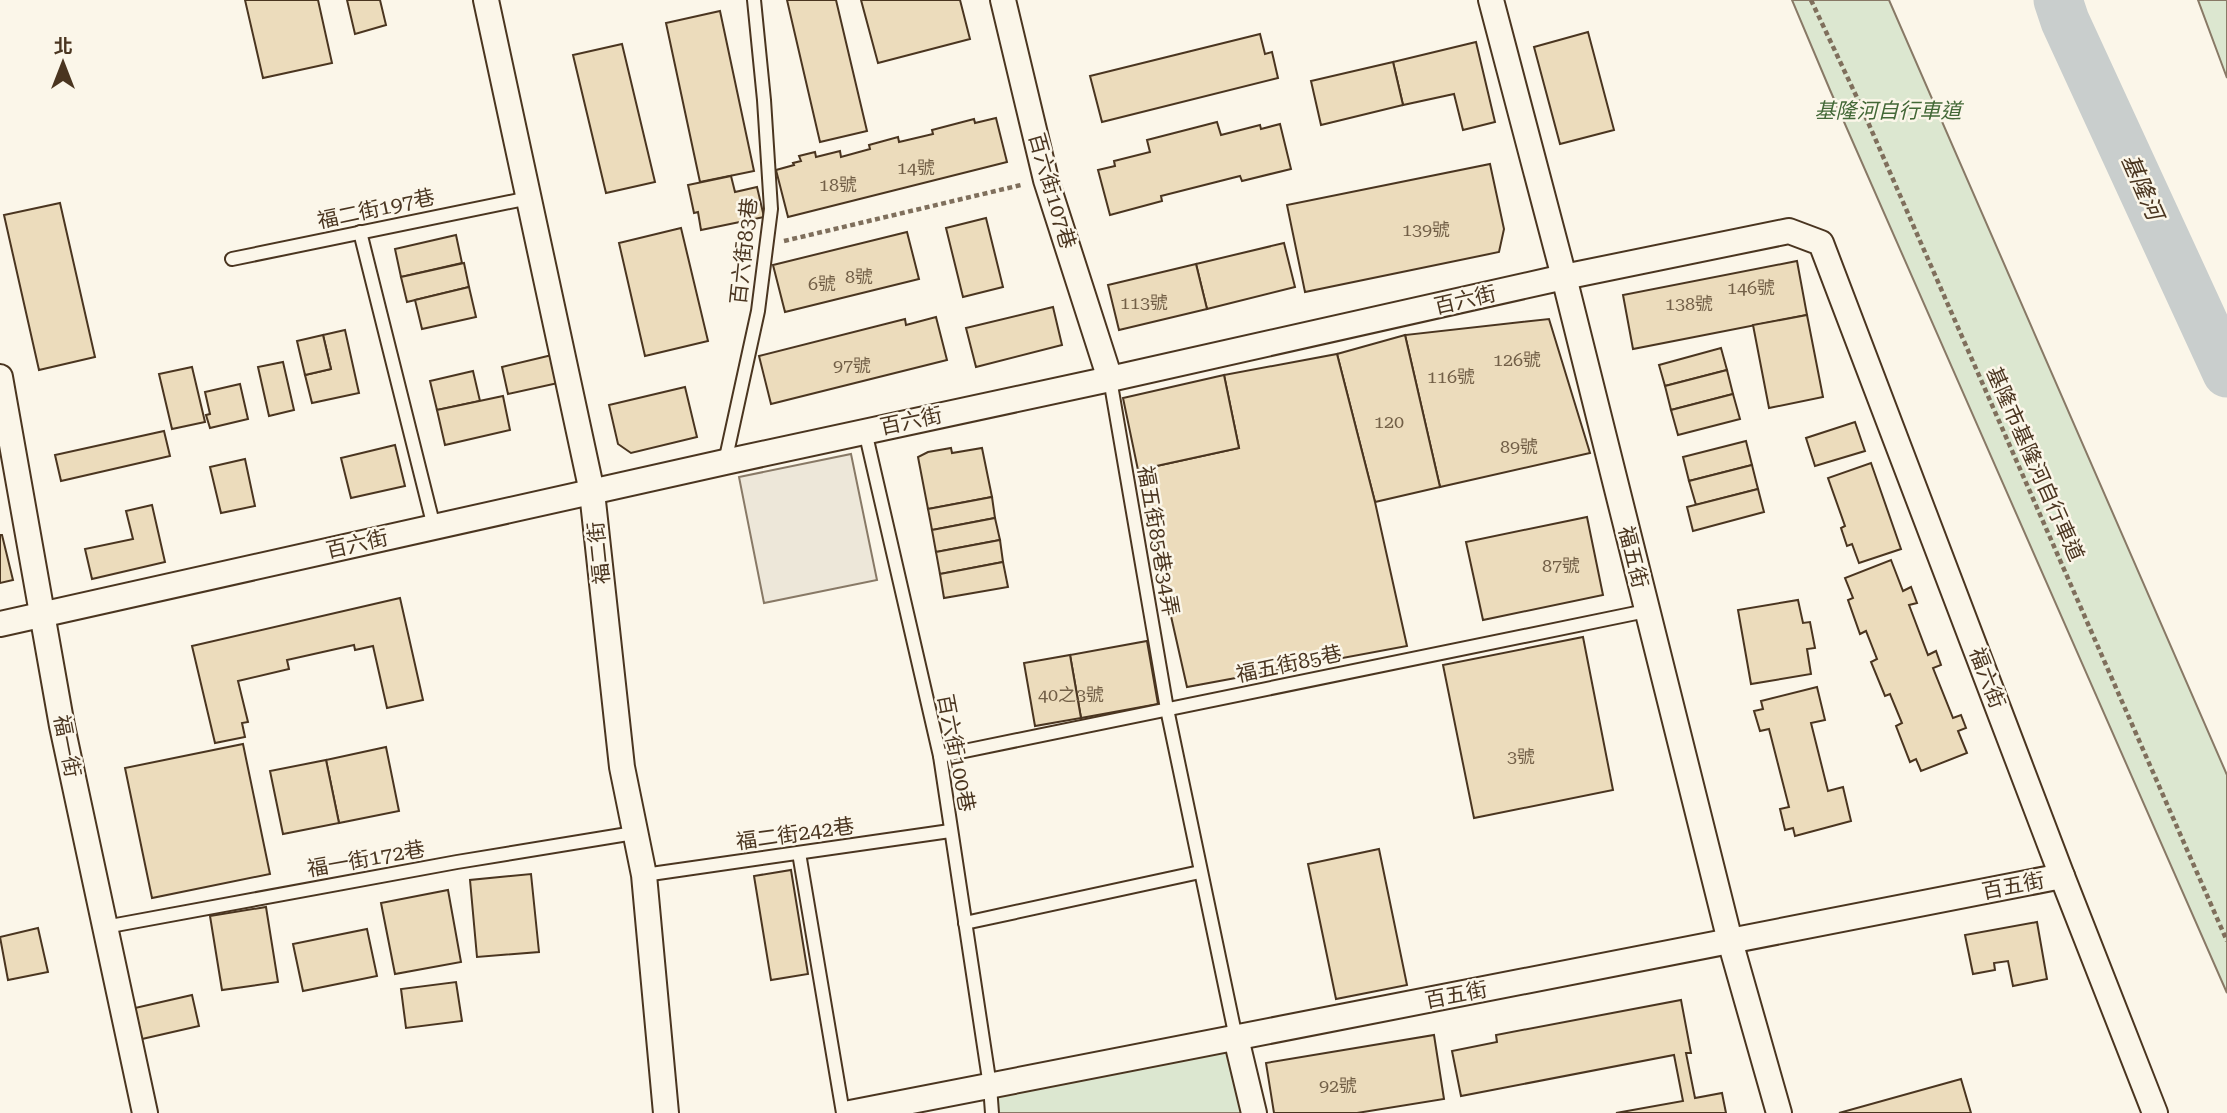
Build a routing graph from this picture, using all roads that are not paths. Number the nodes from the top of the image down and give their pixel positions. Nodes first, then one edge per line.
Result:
1 (486, 0) edge
2 (754, 0) edge
3 (1003, 0) edge
4 (1492, 0) edge
5 (529, 198) junction
6 (360, 232) junction
7 (1821, 243) joint
8 (232, 259) dead end
9 (1563, 277) junction
10 (0, 377) edge
11 (1110, 379) junction
12 (865, 431) junction
13 (725, 462) junction
14 (592, 492) junction
15 (434, 527) junction
16 (1646, 611) junction
17 (43, 614) junction
18 (0, 624) edge
19 (1167, 709) junction
20 (940, 756) junction
21 (950, 831) junction
22 (634, 833) junction
23 (799, 853) junction
24 (1200, 872) junction
25 (644, 875) junction
26 (2062, 876) junction
27 (965, 923) junction
28 (105, 927) junction
29 (1730, 941) junction
30 (1236, 1038) junction
31 (990, 1086) junction
32 (145, 1113) edge
33 (666, 1113) edge
34 (843, 1113) edge
35 (850, 1113) edge
36 (992, 1113) edge
37 (1254, 1113) edge
38 (1779, 1113) edge
39 (2155, 1113) edge

1 - 5 street, 福二街
2 - 13 lane, 百六街83巷
3 - 11 street, 百六街107巷
4 - 9 street, 福五街
5 - 6 lane, 福二街197巷
5 - 14 street, 福二街
6 - 8 lane, 福二街197巷
6 - 15 lane
7 - 9 street, 百六街
7 - 26 street, 福六街
9 - 11 street, 百六街
9 - 16 street, 福五街
10 - 17 street, 福一街
11 - 12 street, 百六街
11 - 19 lane, 福五街85巷34弄
12 - 13 street, 百六街
12 - 20 lane, 百六街100巷
13 - 14 street, 百六街
14 - 15 street, 百六街
14 - 22 street, 福二街
15 - 17 street, 百六街
16 - 19 lane, 福五街85巷
16 - 29 street, 福五街
17 - 18 street, 百六街
17 - 28 street, 福一街
19 - 20 lane, 福五街85巷
19 - 24 lane, 福五街85巷34弄
20 - 21 lane, 百六街100巷
21 - 23 lane, 福二街242巷
21 - 27 lane, 百六街100巷
22 - 25 street, 福二街
22 - 28 lane, 福一街172巷
23 - 25 lane, 福二街242巷
23 - 34 lane
24 - 27 lane
24 - 30 lane, 福五街85巷34弄
25 - 33 street, 福二街
26 - 29 street, 百五街
26 - 39 street, 福六街
27 - 31 lane, 百六街100巷
28 - 32 street, 福一街
29 - 30 street, 百五街
29 - 38 street, 福五街
30 - 31 street, 百五街
30 - 37 street
31 - 35 street, 百五街
31 - 36 lane, 百六街100巷

